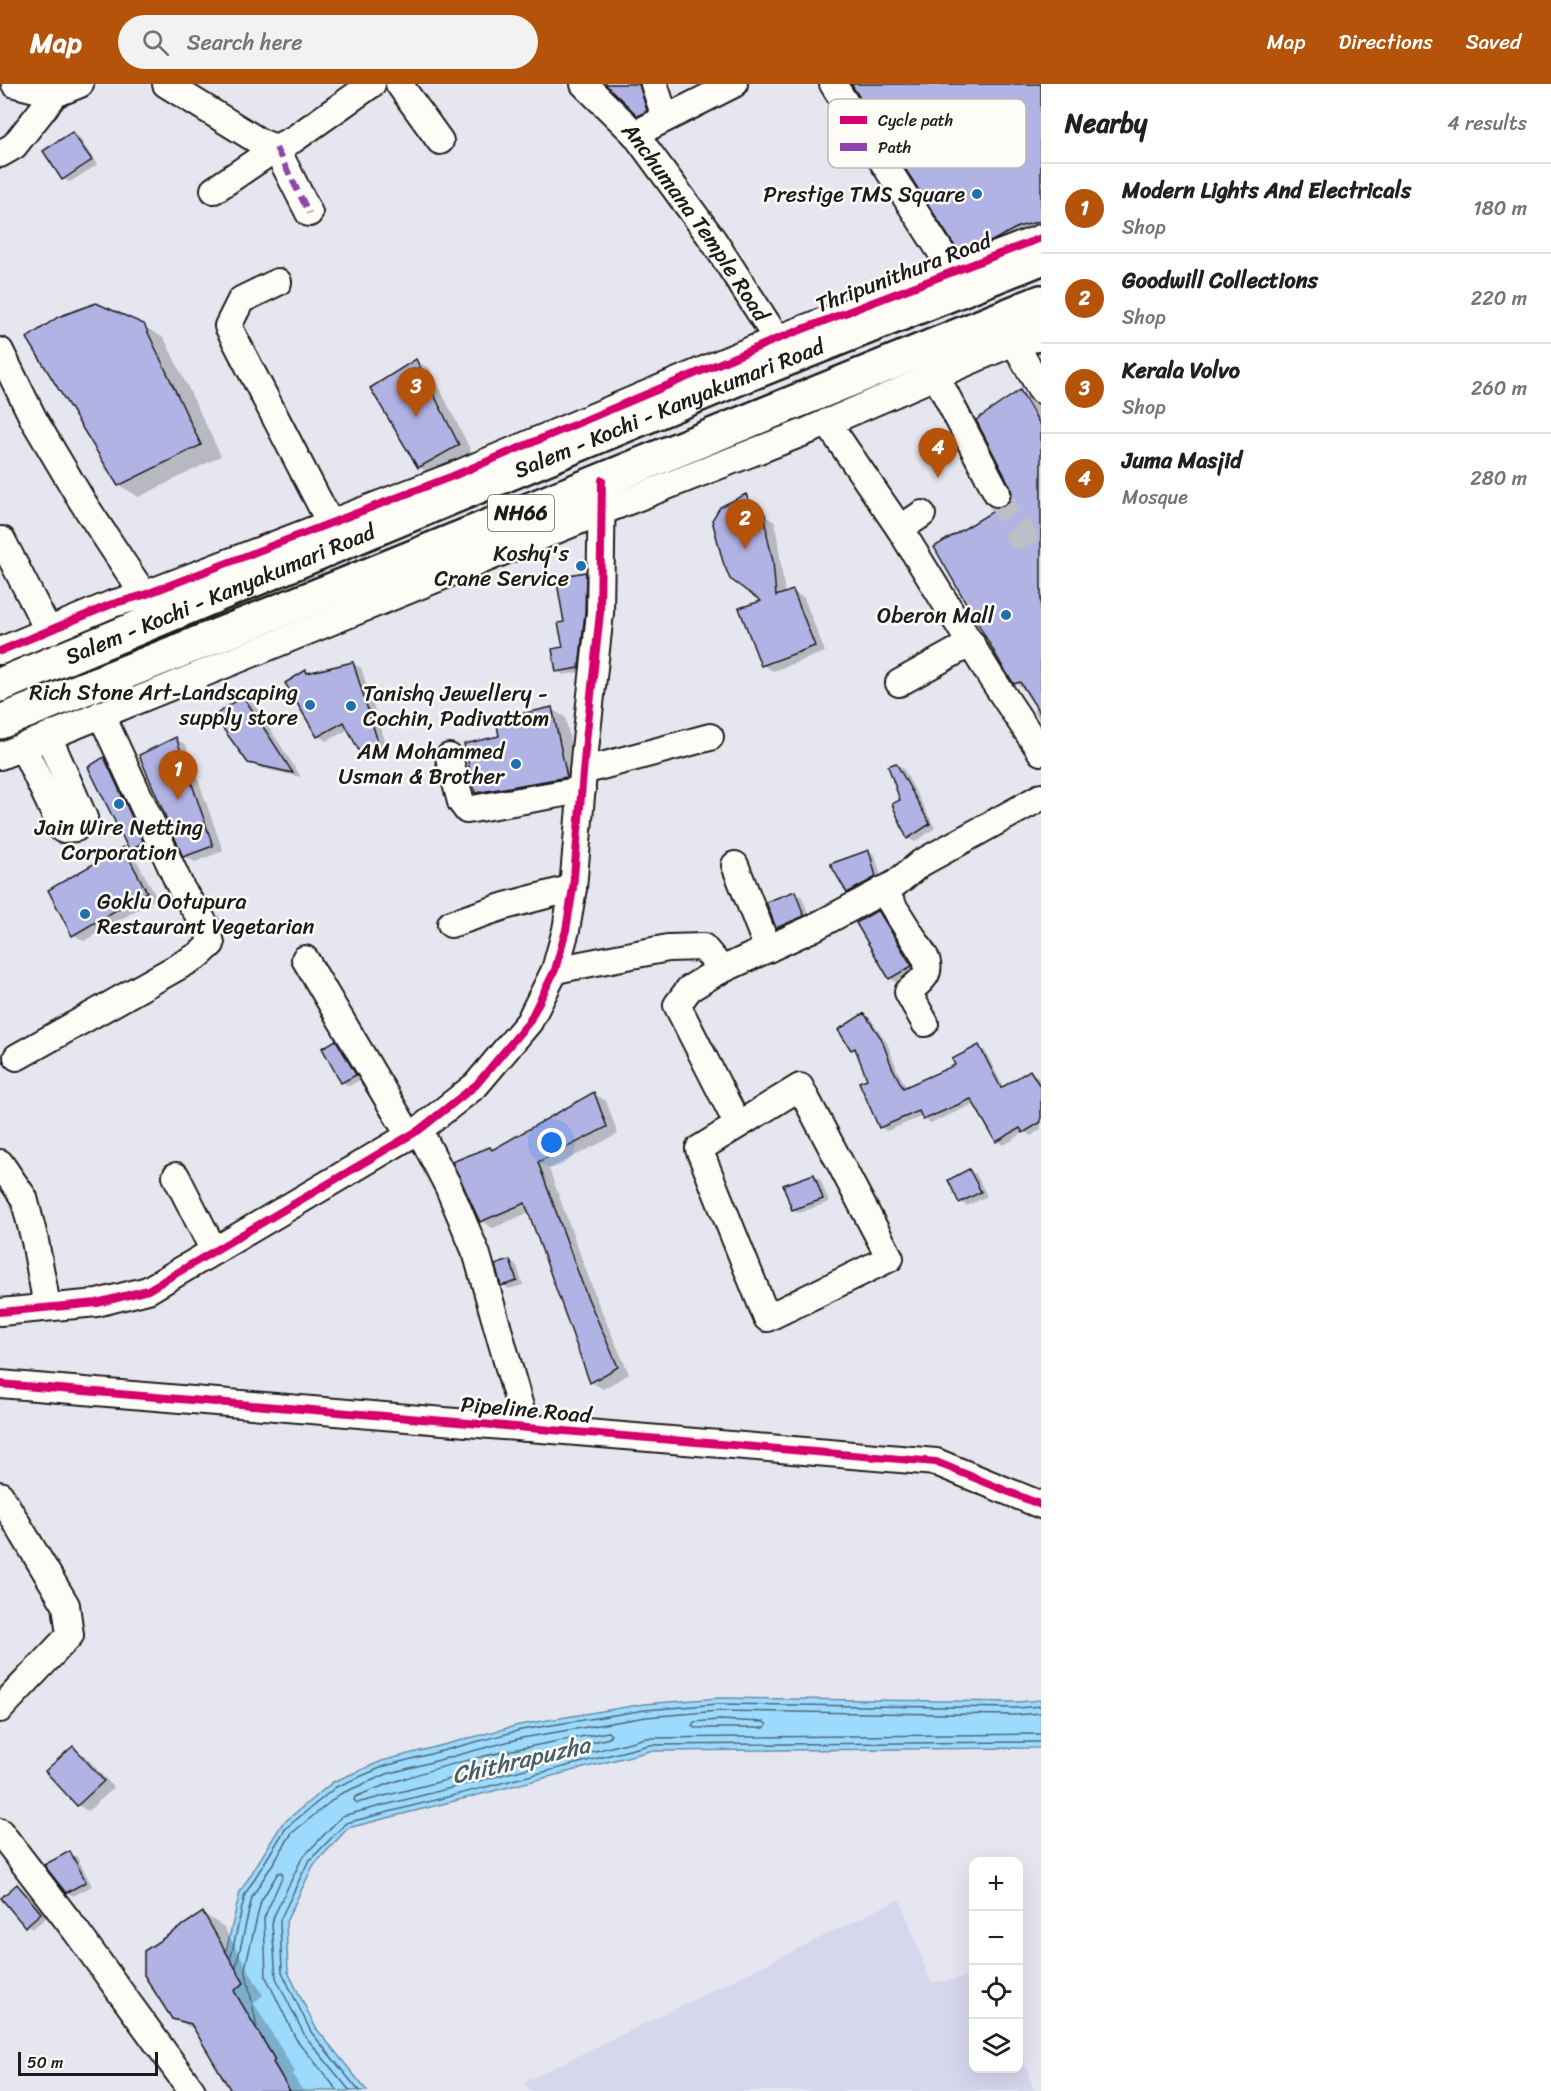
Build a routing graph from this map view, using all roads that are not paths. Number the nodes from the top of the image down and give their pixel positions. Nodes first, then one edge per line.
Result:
1 (15, 84) edge
2 (80, 84) edge
3 (166, 84) edge
4 (372, 84) edge
5 (399, 84) edge
6 (584, 84) edge
7 (654, 84) edge
8 (734, 84) edge
9 (833, 84) edge
10 (55, 94) junction
11 (843, 99) edge
12 (665, 117) junction
13 (634, 134) junction
14 (440, 141) dead end
15 (276, 148) junction
16 (0, 154) edge
17 (887, 168) edge
18 (214, 190) dead end
19 (309, 213) dead end
20 (1041, 238) edge
21 (1041, 258) edge
22 (952, 273) junction
23 (278, 282) dead end
24 (871, 314) junction
25 (1028, 322) edge
26 (777, 339) junction
27 (0, 351) edge
28 (936, 376) junction
29 (1041, 390) edge
30 (827, 422) junction
31 (997, 493) tunnel mouth
32 (603, 496) junction
33 (922, 514) dead end
34 (900, 529) junction
35 (332, 535) junction
36 (2, 540) dead end
37 (348, 584) junction
38 (144, 596) junction
39 (49, 632) junction
40 (971, 643) junction
41 (0, 651) edge
42 (899, 684) dead end
43 (0, 685) edge
44 (129, 687) junction
45 (101, 714) junction
46 (0, 722) edge
47 (48, 736) junction
48 (710, 736) dead end
49 (11, 752) edge
50 (1041, 752) edge
51 (449, 757) dead end
52 (583, 780) junction
53 (1041, 797) edge
54 (735, 865) dead end
55 (573, 888) junction
56 (883, 890) junction
57 (451, 924) dead end
58 (768, 949) junction
59 (305, 959) dead end
60 (555, 970) junction
61 (715, 973) junction
62 (925, 1023) dead end
63 (17, 1057) dead end
64 (738, 1125) junction
65 (414, 1133) junction
66 (0, 1163) edge
67 (176, 1176) dead end
68 (214, 1251) junction
69 (47, 1306) junction
70 (0, 1312) edge
71 (0, 1384) edge
72 (526, 1428) junction
73 (0, 1495) edge
74 (1041, 1505) edge
75 (0, 1709) edge
76 (0, 1832) edge
77 (192, 2091) edge

1 - 10 street
2 - 10 street
3 - 15 street
4 - 15 street
5 - 14 street
6 - 13 street, Anchumana Temple Road
7 - 12 street
8 - 12 street
9 - 11 street
10 - 16 street
12 - 13 street
13 - 26 street, Anchumana Temple Road
15 - 18 street
15 - 19 street
17 - 22 street
20 - 22 street, Thripunithura Road
21 - 24 highway, Salem - Kochi - Kanyakumari Road / NH66
22 - 24 street, Thripunithura Road
23 - 35 street
24 - 26 street, Thripunithura Road
24 - 35 highway, Salem - Kochi - Kanyakumari Road / NH66
25 - 28 street
25 - 29 street
25 - 32 highway, Salem - Kochi - Kanyakumari Road / NH66
26 - 35 street, Thripunithura Road
27 - 38 street
28 - 30 street
28 - 31 street
30 - 32 street
30 - 34 street
32 - 37 highway, Salem - Kochi - Kanyakumari Road / NH66
32 - 44 street
32 - 52 street
33 - 34 street
34 - 40 street
35 - 37 highway
35 - 38 street, Thripunithura Road
35 - 43 highway, Salem - Kochi - Kanyakumari Road / NH66
36 - 39 street
37 - 44 highway, Salem - Kochi - Kanyakumari Road / NH66
38 - 39 street, Thripunithura Road
39 - 41 street, Thripunithura Road
40 - 42 street
40 - 50 street
44 - 45 street
44 - 46 highway, Salem - Kochi - Kanyakumari Road / NH66
45 - 47 street
45 - 63 street
47 - 49 street
47 - 49 street
48 - 52 street
51 - 52 street
52 - 55 street
53 - 56 street
54 - 58 street
55 - 57 street
55 - 60 street
56 - 58 street
56 - 62 street
58 - 61 street
59 - 65 street
60 - 61 street
60 - 65 street
61 - 64 street
64 - 64 street
65 - 68 street
65 - 72 street
66 - 69 street
67 - 68 street
68 - 69 street
69 - 70 street
71 - 72 street, Pipeline Road
72 - 74 street, Pipeline Road
73 - 75 street
76 - 77 street

